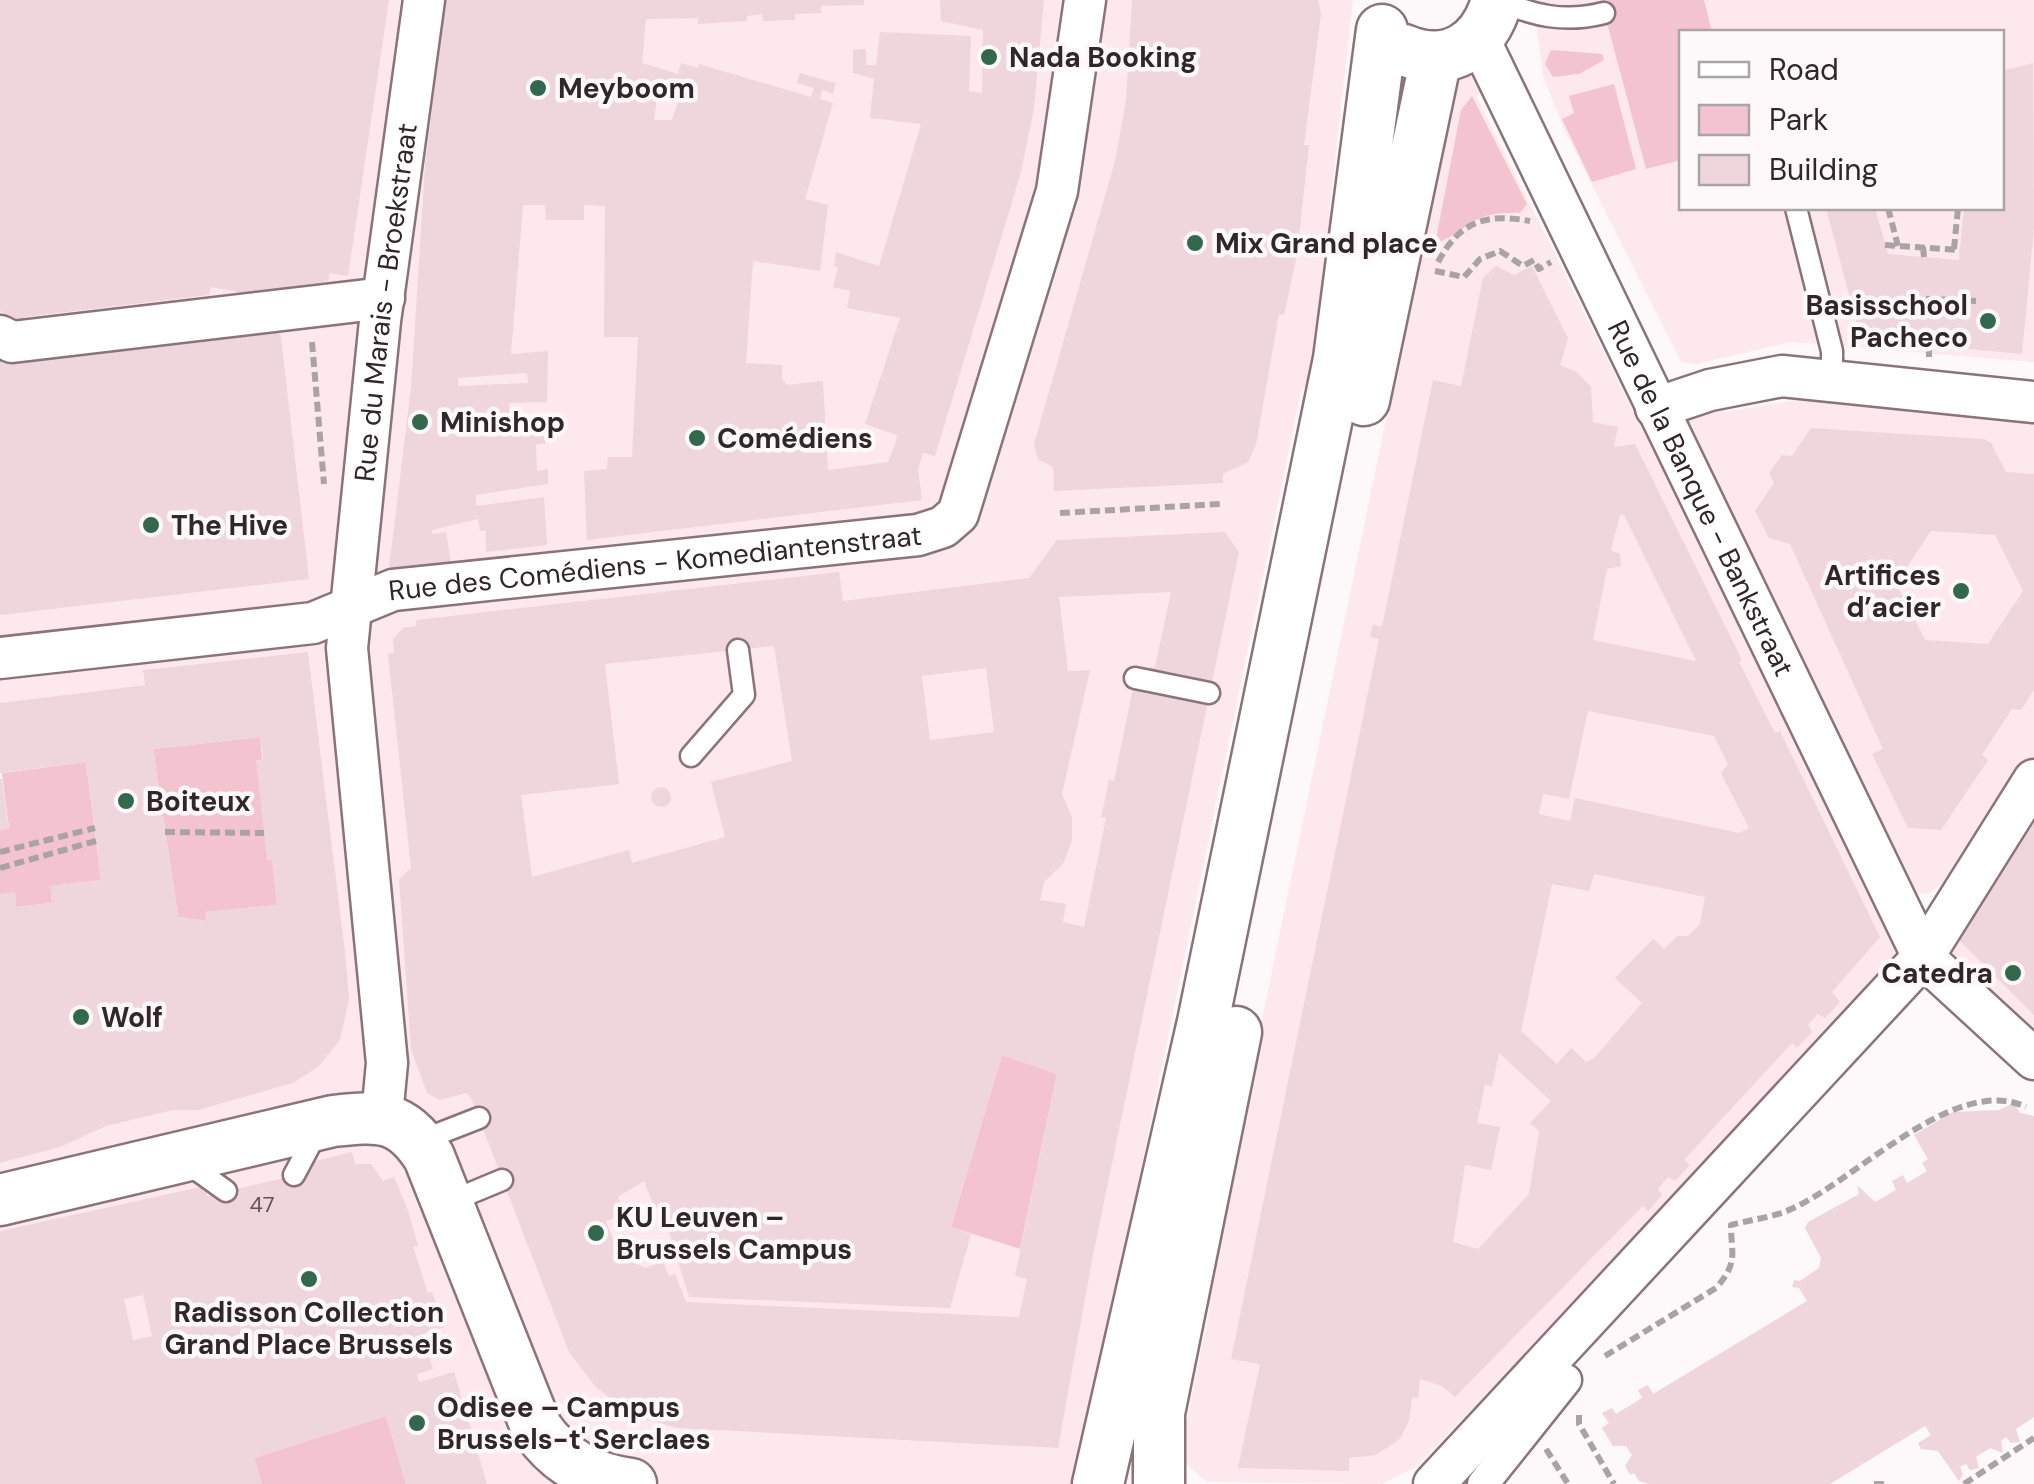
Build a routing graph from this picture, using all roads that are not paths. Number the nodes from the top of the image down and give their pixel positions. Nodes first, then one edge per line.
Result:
1 (424, 0) edge
2 (1084, 0) edge
3 (1604, 13) dead end
4 (1377, 15) edge
5 (1494, 18) edge
6 (1797, 210) edge
7 (384, 298) junction
8 (0, 336) edge
9 (1832, 382) junction
10 (2034, 402) edge
11 (1656, 408) junction
12 (350, 608) junction
13 (738, 650) dead end
14 (0, 658) edge
15 (1135, 678) dead end
16 (1210, 693) dead end
17 (691, 756) dead end
18 (2034, 780) edge
19 (1923, 957) junction
20 (2034, 1059) edge
21 (478, 1118) dead end
22 (322, 1124) junction
23 (400, 1128) junction
24 (181, 1158) junction
25 (294, 1175) dead end
26 (502, 1180) dead end
27 (226, 1191) dead end
28 (0, 1200) edge
29 (447, 1202) junction
30 (1573, 1392) road end
31 (598, 1480) edge
32 (1098, 1484) edge
33 (1159, 1484) edge
34 (1434, 1484) edge
35 (1483, 1484) edge

1 - 7 street, Rue du Marais - Broekstraat
2 - 12 street, Rue des Comédiens - Komediantenstraat
3 - 5 lane
4 - 5 street
4 - 32 street
5 - 11 street, Rue de la Banque - Bankstraat
5 - 33 street
6 - 9 lane
7 - 8 street
7 - 12 street, Rue du Marais - Broekstraat
9 - 10 street
9 - 11 street
11 - 19 street, Rue de la Banque - Bankstraat
12 - 14 street, Rue des Comédiens - Komediantenstraat
12 - 23 street, Rue du Marais - Broekstraat
13 - 17 lane
15 - 16 lane
18 - 19 street
19 - 20 street
19 - 34 street
21 - 23 lane
22 - 23 street
22 - 24 street
22 - 25 lane
23 - 29 street
24 - 27 lane
24 - 28 street
26 - 29 lane
29 - 31 street
30 - 35 street

